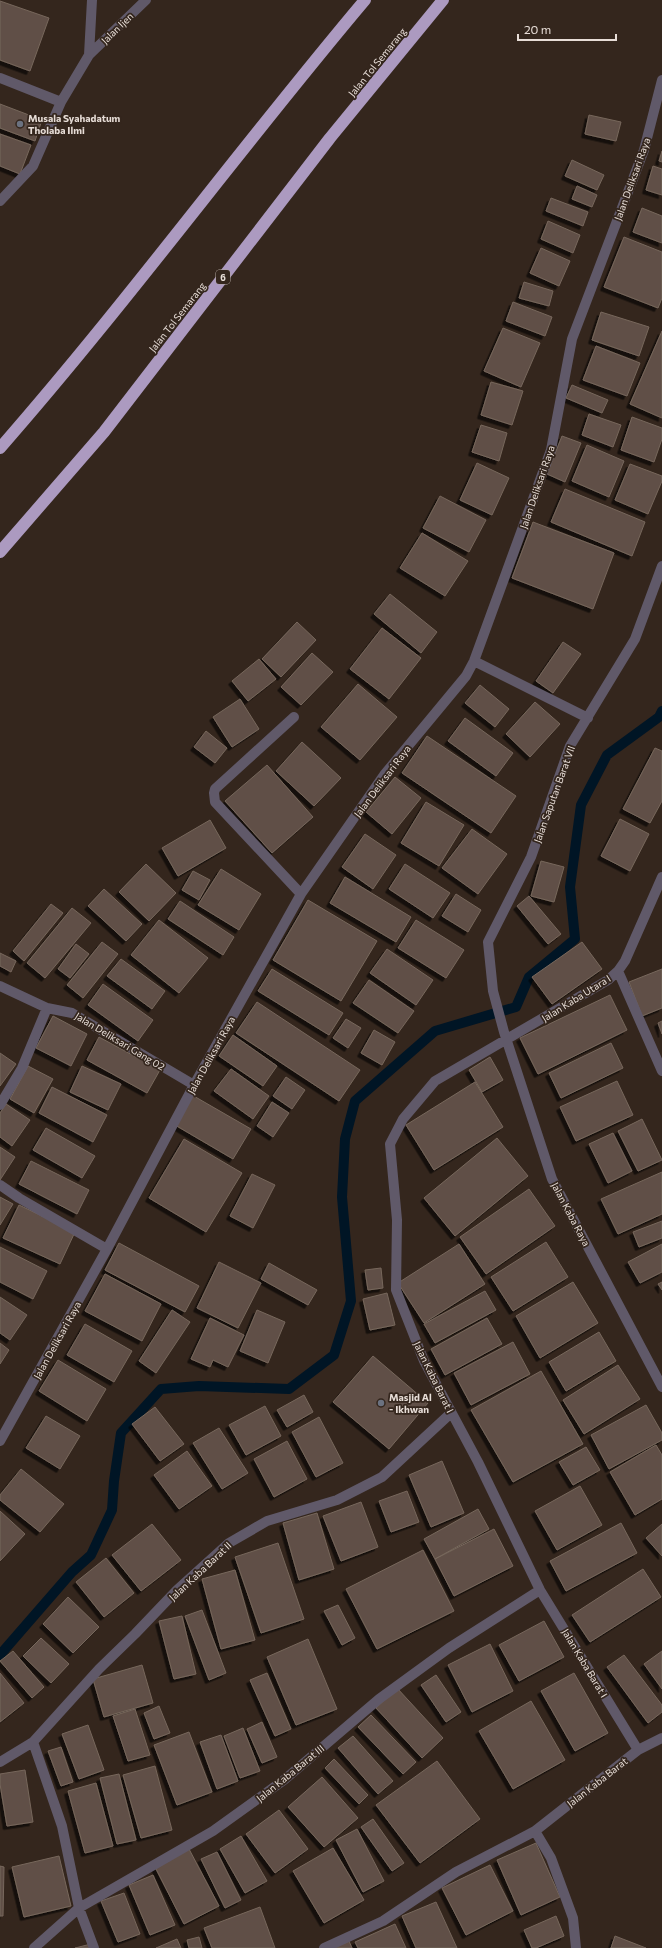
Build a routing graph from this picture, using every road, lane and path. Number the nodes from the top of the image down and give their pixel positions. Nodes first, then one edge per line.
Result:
1 (92, 0) edge
2 (146, 0) edge
3 (365, 0) edge
4 (443, 0) edge
5 (89, 55) junction
6 (0, 78) edge
7 (662, 80) edge
8 (61, 102) junction
9 (0, 201) edge
10 (0, 448) edge
11 (0, 552) edge
12 (662, 566) edge
13 (474, 661) junction
14 (294, 717) dead end
15 (588, 718) junction
16 (662, 877) edge
17 (301, 894) junction
18 (618, 971) junction
19 (0, 986) edge
20 (47, 1008) junction
21 (505, 1036) junction
22 (662, 1071) edge
23 (194, 1085) junction
24 (0, 1105) edge
25 (0, 1185) edge
26 (107, 1249) junction
27 (662, 1387) edge
28 (451, 1413) junction
29 (3, 1428) edge
30 (0, 1441) edge
31 (540, 1590) junction
32 (662, 1738) edge
33 (33, 1742) junction
34 (638, 1750) junction
35 (0, 1762) edge
36 (535, 1831) junction
37 (79, 1908) junction
38 (34, 1948) edge
39 (94, 1948) edge
40 (324, 1948) edge
41 (576, 1948) edge

1 - 5 street
2 - 5 street, Jalan Ijen
3 - 10 highway
4 - 11 highway, Jalan Tol Semarang / 6
5 - 8 street
6 - 8 street
7 - 13 street, Jalan Deliksari Raya
8 - 9 street
12 - 15 street, Jalan Saputan Barat VII
13 - 15 street
13 - 17 street, Jalan Deliksari Raya
14 - 17 street
15 - 21 street, Jalan Saputan Barat VII
16 - 18 street, Jalan Kaba Utara I
17 - 23 street, Jalan Deliksari Raya
18 - 21 street, Jalan Kaba Utara I
18 - 22 street
19 - 20 street, Jalan Deliksari Gang 02
20 - 23 street, Jalan Deliksari Gang 02
20 - 24 street
21 - 27 street, Jalan Kaba Raya
21 - 28 street, Jalan Kaba Barat I
23 - 26 street, Jalan Deliksari Raya
25 - 26 street
26 - 29 street, Jalan Deliksari Raya
28 - 31 street, Jalan Kaba Barat I
28 - 33 street, Jalan Kaba Barat II
29 - 30 street, Jalan Deliksari Raya
31 - 34 street, Jalan Kaba Barat I
31 - 37 street, Jalan Kaba Barat III
32 - 34 street, Jalan Kaba Barat
33 - 35 street, Jalan Kaba Barat II
33 - 37 street
34 - 36 street, Jalan Kaba Barat
36 - 40 street, Jalan Kaba Barat
36 - 41 street
37 - 38 street, Jalan Kaba Barat III
37 - 39 street

